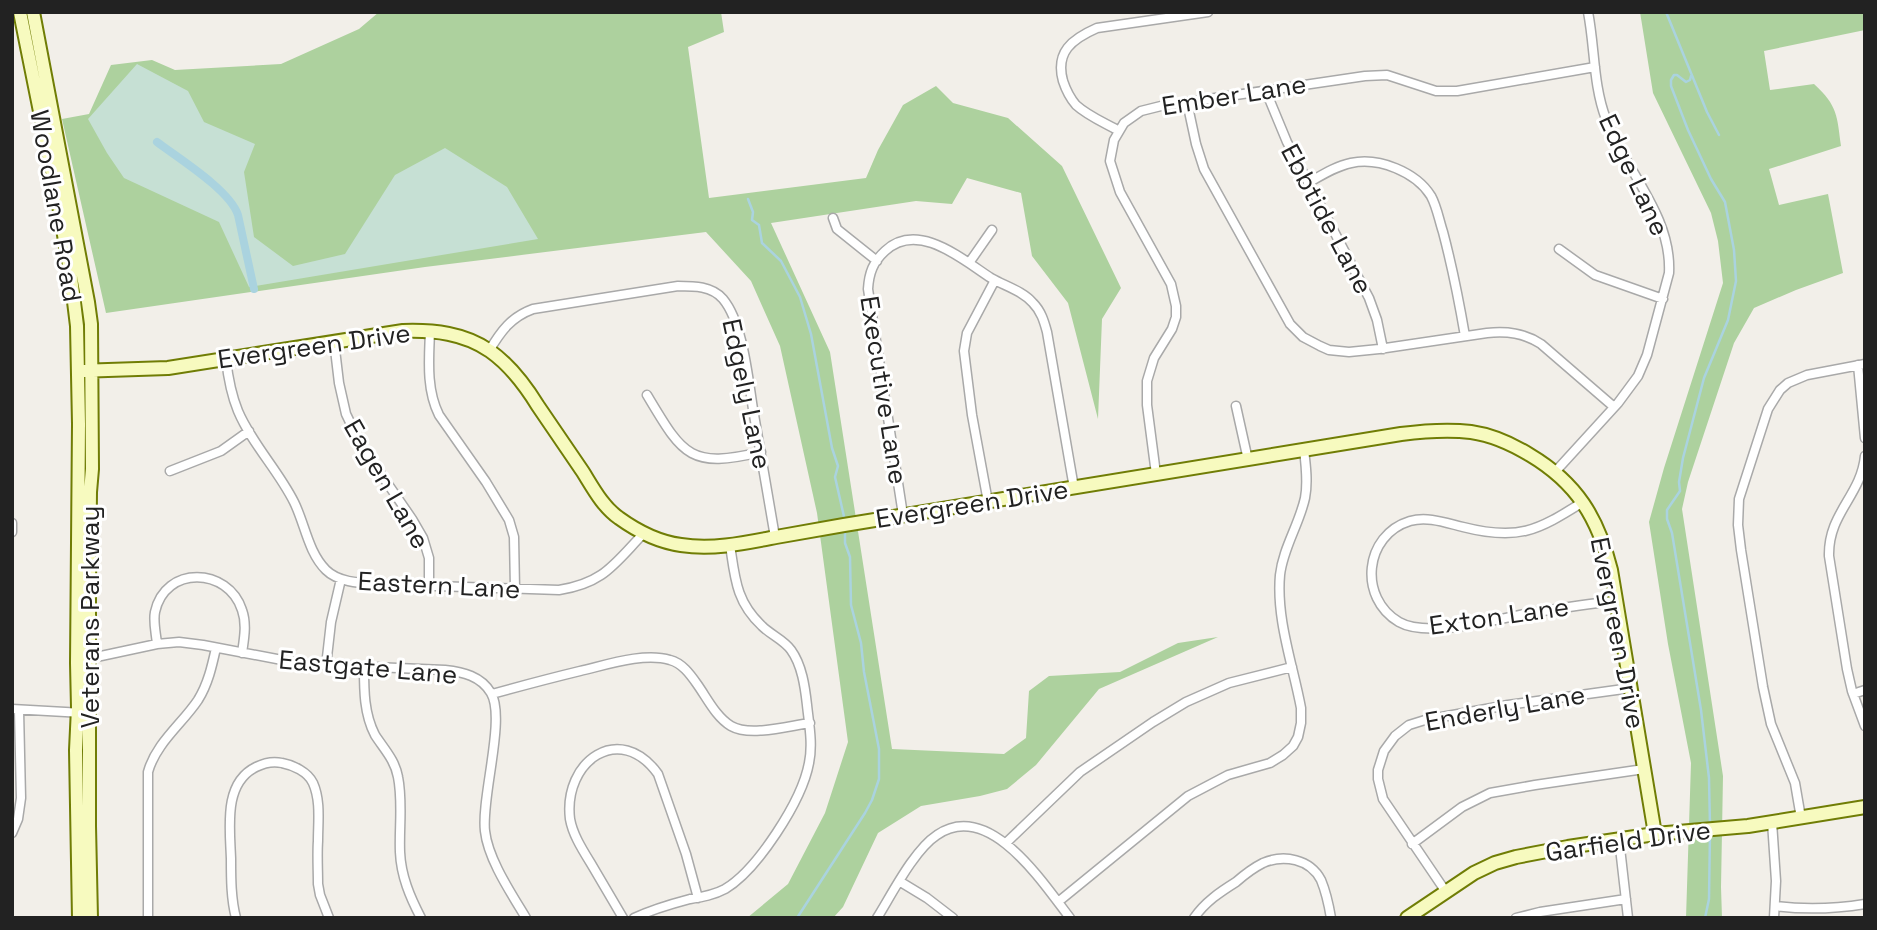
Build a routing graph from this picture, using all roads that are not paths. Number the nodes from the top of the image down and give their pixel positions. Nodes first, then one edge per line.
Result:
1 (20, 12) edge
2 (33, 12) edge
3 (1208, 12) edge
4 (1588, 12) edge
5 (1595, 67) junction
6 (1267, 90) junction
7 (1187, 102) junction
8 (1119, 131) junction
9 (1308, 183) junction
10 (833, 218) dead end
11 (992, 230) dead end
12 (1559, 249) dead end
13 (877, 261) junction
14 (969, 263) junction
15 (995, 280) junction
16 (1663, 299) junction
17 (90, 316) joint
18 (76, 318) joint
19 (430, 331) junction
20 (1465, 336) junction
21 (334, 341) junction
22 (1382, 349) junction
23 (489, 351) junction
24 (226, 359) junction
25 (1862, 365) edge
26 (84, 371) junction
27 (647, 395) dead end
28 (1236, 406) dead end
29 (1614, 407) junction
30 (249, 431) junction
31 (1865, 438) edge
32 (1304, 450) junction
33 (761, 452) junction
34 (1865, 456) edge
35 (1248, 460) junction
36 (170, 471) dead end
37 (1555, 472) junction
38 (1156, 474) junction
39 (1861, 486) edge
40 (1074, 488) junction
41 (988, 502) junction
42 (1583, 502) junction
43 (903, 515) junction
44 (12, 523) edge
45 (12, 532) edge
46 (644, 533) junction
47 (775, 537) junction
48 (730, 545) junction
49 (341, 579) junction
50 (429, 586) junction
51 (515, 589) junction
52 (1615, 601) junction
53 (157, 644) junction
54 (216, 648) junction
55 (242, 653) junction
56 (83, 660) junction
57 (326, 666) junction
58 (364, 667) junction
59 (1292, 667) junction
60 (1631, 688) junction
61 (1865, 690) edge
62 (492, 694) junction
63 (1853, 694) junction
64 (16, 710) edge
65 (84, 713) junction
66 (810, 723) junction
67 (1865, 726) edge
68 (1644, 769) junction
69 (1865, 807) edge
70 (1801, 818) junction
71 (1772, 822) junction
72 (12, 833) edge
73 (1655, 834) junction
74 (1619, 839) junction
75 (1006, 843) junction
76 (1412, 844) junction
77 (899, 881) junction
78 (1446, 892) junction
79 (698, 898) junction
80 (1626, 899) junction
81 (1058, 902) junction
82 (1865, 904) edge
83 (1775, 906) junction
84 (79, 918) edge
85 (91, 918) edge
86 (148, 918) edge
87 (236, 918) edge
88 (328, 918) edge
89 (421, 918) edge
90 (526, 918) edge
91 (623, 918) edge
92 (634, 918) edge
93 (877, 918) edge
94 (953, 918) edge
95 (1070, 918) edge
96 (1194, 918) edge
97 (1331, 918) edge
98 (1407, 918) edge
99 (1516, 918) edge
100 (1628, 918) edge
101 (1774, 918) edge

1 - 18 street, Woodlane Road
2 - 17 street, Woodlane Road
3 - 8 street
4 - 5 street, Edge Lane
5 - 6 street, Ember Lane
5 - 16 street, Edge Lane
6 - 7 street, Ember Lane
6 - 9 street, Ebbtide Lane
7 - 8 street, Ember Lane
7 - 22 street
8 - 38 street
9 - 20 street
9 - 22 street, Ebbtide Lane
10 - 13 street
11 - 14 street
12 - 16 street
13 - 14 street, Executive Lane
13 - 43 street, Executive Lane
14 - 15 street, Executive Lane
15 - 40 street, Executive Lane
15 - 41 street
16 - 29 street, Edge Lane
17 - 26 street, Veterans Parkway
18 - 26 street, Veterans Parkway
19 - 21 street, Evergreen Drive
19 - 23 street, Evergreen Drive
19 - 51 street
20 - 22 street
20 - 29 street
21 - 24 street, Evergreen Drive
21 - 50 street, Eagen Lane
23 - 33 street, Edgely Lane
23 - 46 street, Evergreen Drive
24 - 26 street, Evergreen Drive
24 - 30 street, Eastern Lane
25 - 31 street
25 - 70 street
26 - 56 street, Veterans Parkway
27 - 33 street
28 - 35 street
29 - 37 street, Edge Lane
30 - 36 street
30 - 49 street, Eastern Lane
32 - 35 street, Evergreen Drive
32 - 37 street, Evergreen Drive
32 - 59 street
33 - 47 street, Edgely Lane
34 - 39 street
35 - 38 street, Evergreen Drive
37 - 42 street, Evergreen Drive
38 - 40 street, Evergreen Drive
39 - 63 street
40 - 41 street, Evergreen Drive
41 - 43 street, Evergreen Drive
42 - 52 street, Evergreen Drive
42 - 52 street, Exton Lane
43 - 47 street, Evergreen Drive
44 - 45 street
46 - 48 street, Evergreen Drive
46 - 51 street, Eastern Lane
47 - 48 street, Evergreen Drive
48 - 66 street
49 - 50 street, Eastern Lane
49 - 57 street
50 - 51 street, Eastern Lane
52 - 60 street, Evergreen Drive
53 - 54 street, Eastgate Lane
53 - 55 street
53 - 56 street, Eastgate Lane
54 - 55 street, Eastgate Lane
54 - 86 street
55 - 57 street, Eastgate Lane
56 - 65 street, Veterans Parkway
57 - 58 street, Eastgate Lane
58 - 62 street, Eastgate Lane
58 - 89 street
59 - 75 street
59 - 81 street
60 - 68 street, Evergreen Drive
60 - 76 street, Enderly Lane
61 - 63 street
62 - 66 street
62 - 90 street, Eastgate Lane
63 - 67 street
64 - 65 street
64 - 72 street
65 - 84 street, Veterans Parkway
65 - 85 street, Veterans Parkway
66 - 79 street
68 - 73 street, Evergreen Drive
68 - 76 street
69 - 70 street, Garfield Drive
70 - 71 street, Garfield Drive
71 - 73 street, Garfield Drive
71 - 83 street
73 - 74 street, Garfield Drive
74 - 78 street, Garfield Drive
74 - 80 street
75 - 77 street
75 - 81 street
76 - 78 street, Enderly Lane
77 - 93 street
77 - 94 street
78 - 98 street, Garfield Drive
79 - 91 street
79 - 92 street
80 - 99 street
80 - 100 street
81 - 95 street
82 - 83 street
83 - 101 street
87 - 88 street
96 - 97 street

